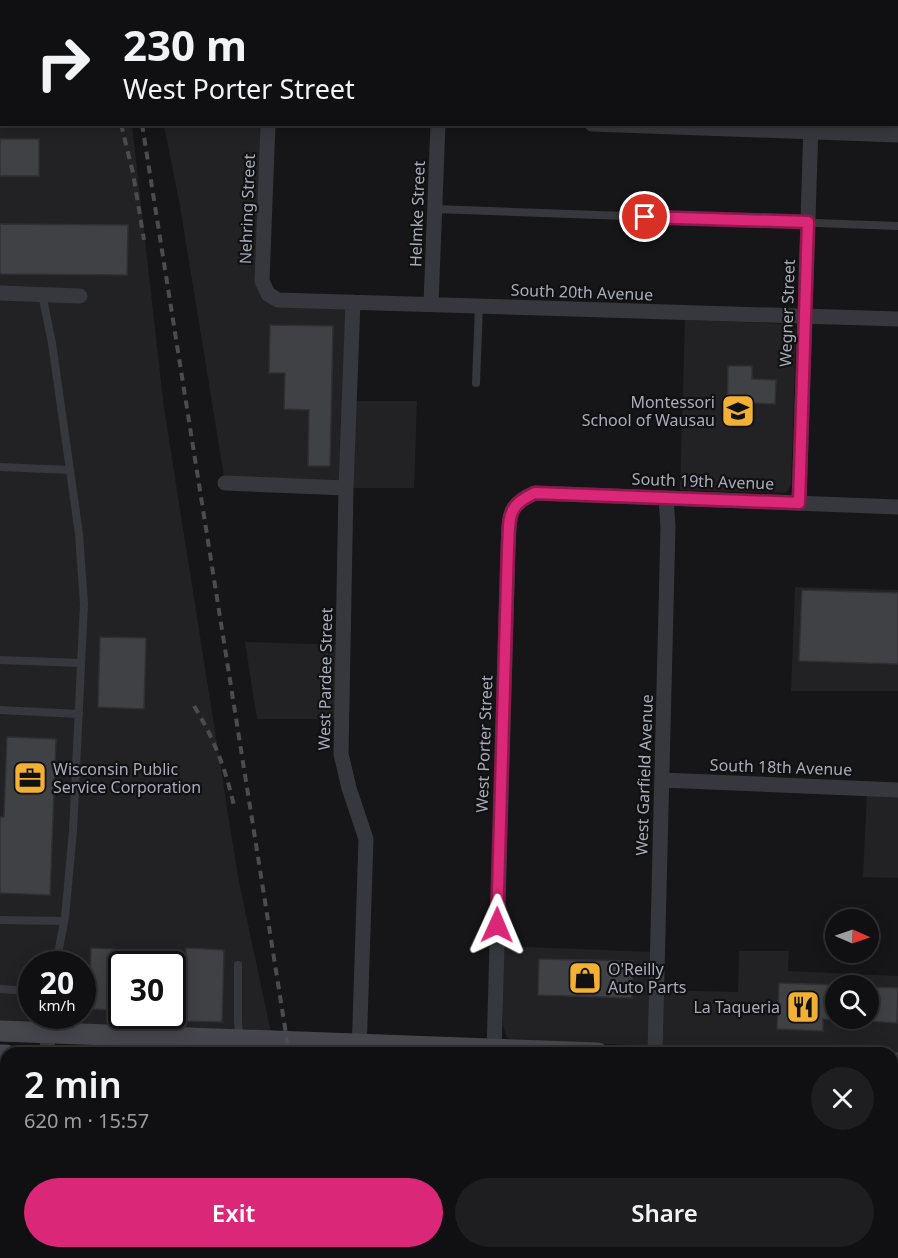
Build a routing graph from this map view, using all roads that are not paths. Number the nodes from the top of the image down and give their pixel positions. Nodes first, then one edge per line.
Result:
1 (268, 126) edge
2 (438, 126) edge
3 (702, 126) edge
4 (811, 128) edge
5 (898, 135) edge
6 (435, 209) junction
7 (808, 222) junction
8 (898, 226) edge
9 (0, 293) edge
10 (42, 294) junction
11 (268, 294) joint
12 (80, 296) dead end
13 (353, 302) junction
14 (431, 304) junction
15 (479, 306) junction
16 (806, 317) junction
17 (898, 319) edge
18 (476, 383) dead end
19 (0, 467) edge
20 (70, 470) junction
21 (225, 483) dead end
22 (346, 488) junction
23 (579, 495) joint
24 (666, 498) junction
25 (799, 503) junction
26 (898, 507) edge
27 (0, 660) edge
28 (81, 663) junction
29 (0, 710) edge
30 (79, 714) junction
31 (662, 780) junction
32 (898, 790) edge
33 (0, 920) edge
34 (64, 921) junction
35 (58, 951) edge
36 (238, 965) dead end
37 (0, 989) edge
38 (18, 990) edge
39 (0, 1031) edge
40 (48, 1034) edge
41 (117, 1044) edge
42 (240, 1047) edge
43 (359, 1047) edge
44 (494, 1047) edge
45 (655, 1047) edge

1 - 11 street, Nehring Street
2 - 6 street, Helmke Street
3 - 4 street
4 - 5 street
4 - 7 street, Wegner Street
6 - 7 lane
6 - 14 street, Helmke Street
7 - 8 lane
7 - 16 street, Wegner Street
9 - 10 street
10 - 12 street
10 - 20 lane
11 - 13 street, South 20th Avenue
13 - 14 street, South 20th Avenue
13 - 22 street, West Pardee Street
14 - 15 street, South 20th Avenue
15 - 16 street, South 20th Avenue
15 - 18 lane
16 - 17 street, South 20th Avenue
16 - 25 street, Wegner Street
19 - 20 lane
20 - 28 lane
21 - 22 street
22 - 43 street, West Pardee Street
23 - 24 street, South 19th Avenue
23 - 44 street, West Porter Street
24 - 25 street, South 19th Avenue
24 - 31 street, West Garfield Avenue
25 - 26 street, South 19th Avenue
27 - 28 lane
28 - 30 lane
29 - 30 lane
30 - 34 lane
31 - 32 street, South 18th Avenue
31 - 45 street, West Garfield Avenue
33 - 34 lane
34 - 35 lane
36 - 42 lane
37 - 38 lane
39 - 40 main road
40 - 41 main road
41 - 42 main road

